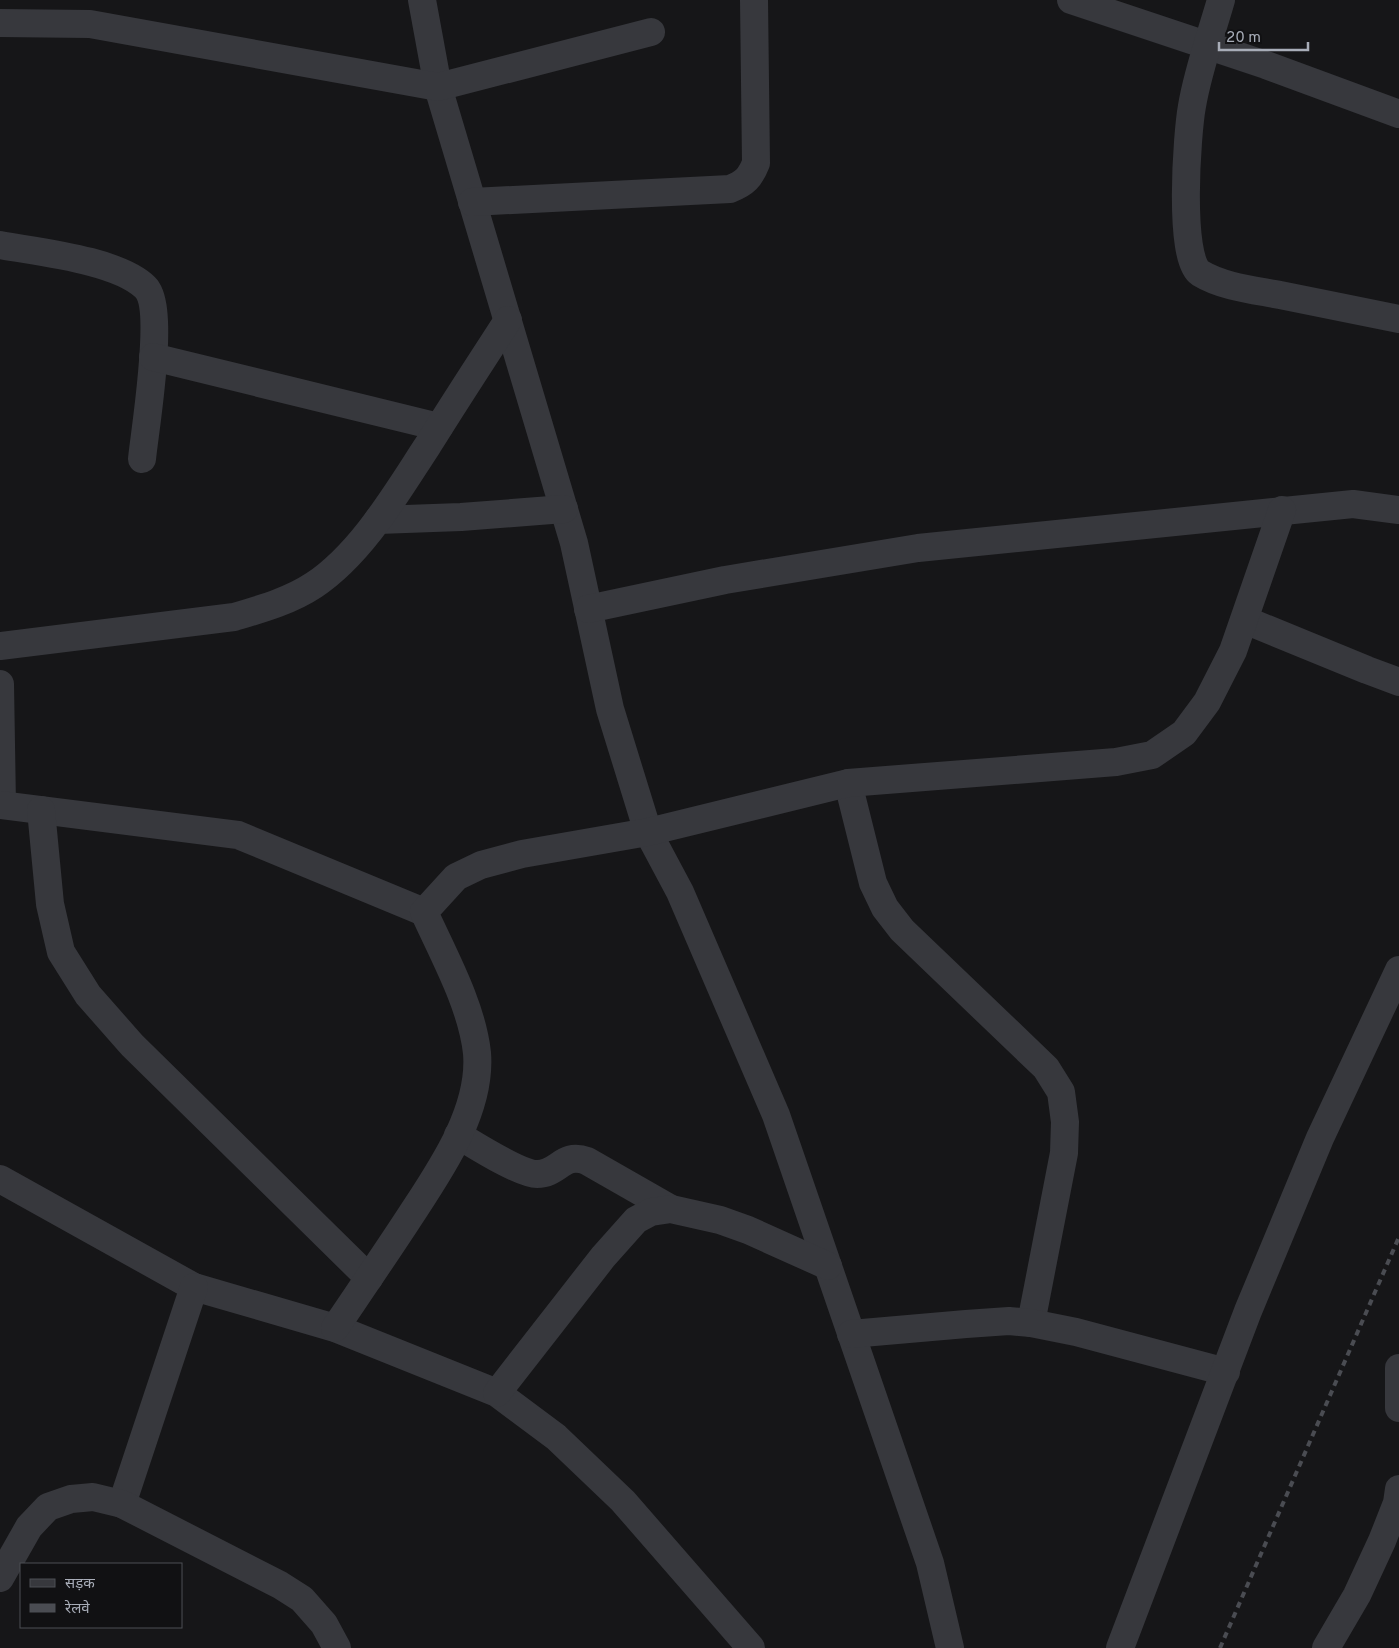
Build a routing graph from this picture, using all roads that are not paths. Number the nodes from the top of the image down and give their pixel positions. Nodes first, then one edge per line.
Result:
1 (422, 0) edge
2 (754, 0) edge
3 (1071, 0) edge
4 (1221, 0) edge
5 (0, 23) edge
6 (651, 32) dead end
7 (1208, 46) junction
8 (438, 87) junction
9 (1399, 114) edge
10 (472, 202) junction
11 (0, 245) edge
12 (1399, 319) edge
13 (508, 320) junction
14 (153, 357) junction
15 (439, 427) junction
16 (142, 459) dead end
17 (564, 509) junction
18 (1282, 510) junction
19 (1399, 510) edge
20 (378, 520) junction
21 (588, 609) junction
22 (1244, 620) junction
23 (0, 646) edge
24 (1399, 682) edge
25 (0, 684) edge
26 (848, 783) junction
27 (1, 805) edge
28 (41, 810) junction
29 (648, 832) junction
30 (424, 912) junction
31 (1399, 970) edge
32 (458, 1135) junction
33 (0, 1179) edge
34 (671, 1209) junction
35 (828, 1266) junction
36 (369, 1278) junction
37 (194, 1287) junction
38 (1031, 1323) junction
39 (334, 1328) junction
40 (851, 1334) junction
41 (1399, 1368) edge
42 (1226, 1372) junction
43 (497, 1393) junction
44 (1399, 1408) edge
45 (1399, 1489) edge
46 (122, 1504) junction
47 (0, 1578) edge
48 (337, 1648) edge
49 (751, 1648) edge
50 (950, 1648) edge
51 (1120, 1648) edge
52 (1326, 1648) edge

1 - 8 street
2 - 10 street
3 - 7 street
4 - 7 street
5 - 8 street
6 - 8 street
7 - 9 street
7 - 12 street
8 - 10 street
10 - 13 street
11 - 14 street
13 - 15 street
13 - 17 street
14 - 15 street
14 - 16 street
15 - 20 street
17 - 20 street
17 - 21 street
18 - 19 street
18 - 21 street
18 - 22 street
20 - 23 street
21 - 29 street
22 - 24 street
22 - 26 street
25 - 27 street
26 - 29 street
26 - 38 street
27 - 28 street
28 - 30 street
28 - 36 street
29 - 30 street
29 - 35 street
30 - 32 street
31 - 42 street
32 - 34 street
32 - 36 street
33 - 37 street
34 - 35 street
34 - 43 street
35 - 40 street
36 - 39 street
37 - 39 street
37 - 46 street
38 - 40 street
38 - 42 street
39 - 43 street
40 - 50 street
41 - 44 street
42 - 51 street
43 - 49 street
45 - 52 street
46 - 47 street
46 - 48 street

